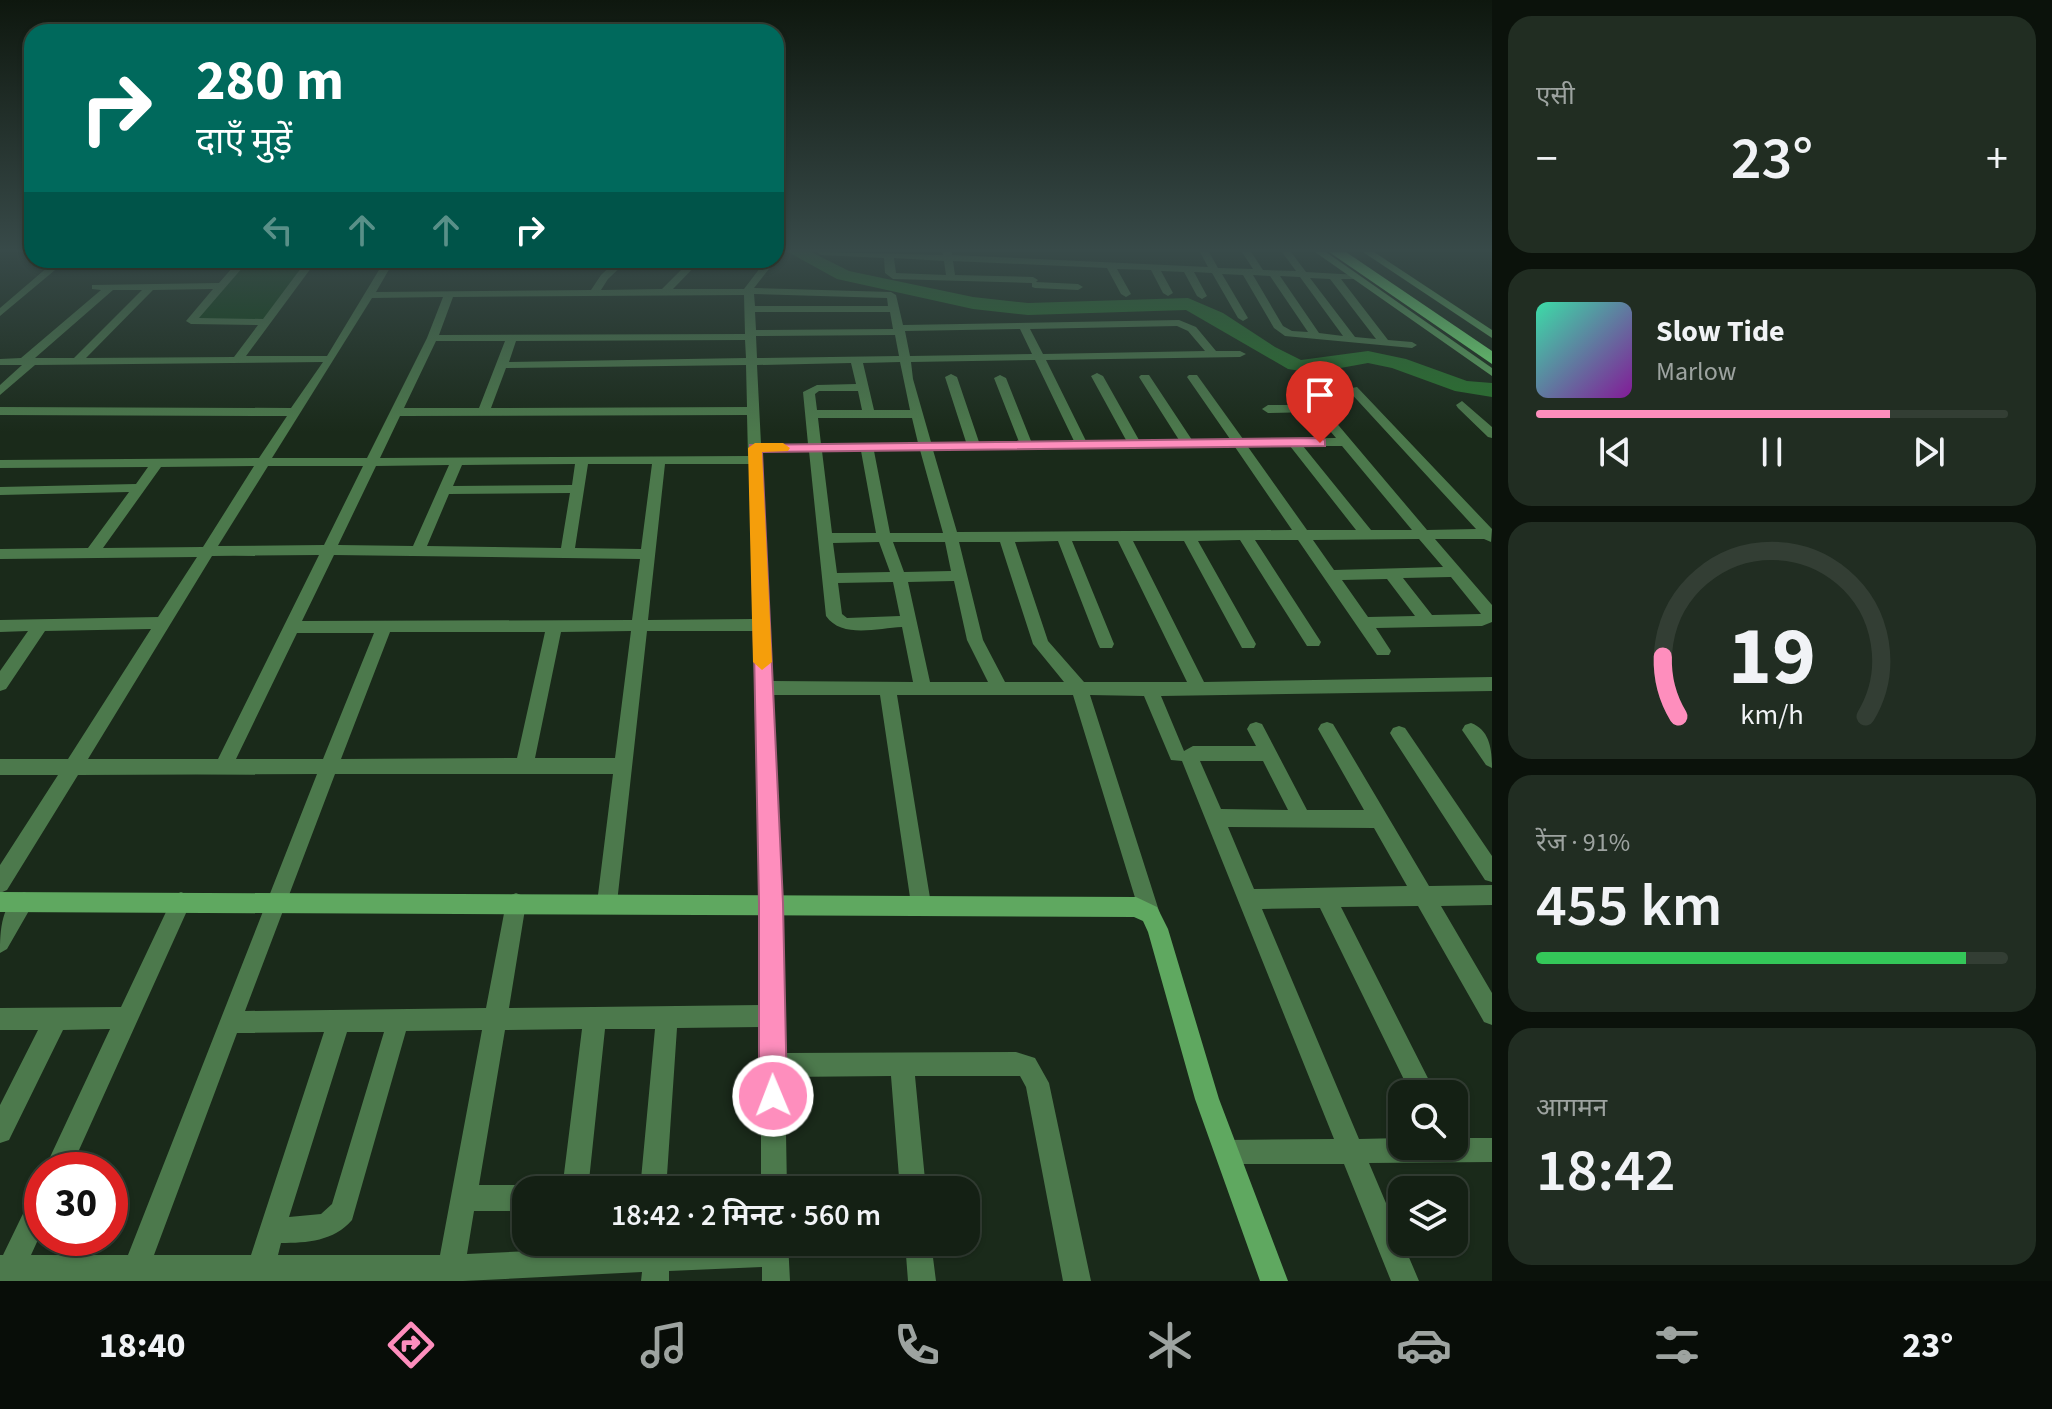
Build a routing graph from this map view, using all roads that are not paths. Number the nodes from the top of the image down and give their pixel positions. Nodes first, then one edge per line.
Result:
1 (83, 312) edge
2 (126, 312) edge
3 (199, 312) edge
4 (273, 312) edge
5 (358, 312) edge
6 (442, 312) edge
7 (750, 312) edge
8 (895, 312) edge
9 (1239, 312) edge
10 (1269, 312) edge
11 (1296, 312) edge
12 (1331, 312) edge
13 (1361, 312) edge
14 (1405, 312) edge
15 (1423, 312) edge
16 (1437, 312) edge
17 (1457, 312) edge
18 (1243, 318) dead end
19 (265, 322) junction
20 (1023, 325) junction
21 (899, 330) junction
22 (751, 335) junction
23 (1492, 335) edge
24 (661, 337) junction
25 (1316, 337) junction
26 (432, 338) junction
27 (512, 338) junction
28 (1352, 340) junction
29 (1385, 343) junction
30 (1412, 345) dead end
31 (1492, 349) edge
32 (1213, 354) junction
33 (1240, 354) dead end
34 (1039, 357) junction
35 (905, 358) junction
36 (238, 359) junction
37 (331, 359) junction
38 (856, 359) junction
39 (1492, 359) edge
40 (752, 360) junction
41 (29, 361) junction
42 (0, 362) edge
43 (76, 362) junction
44 (502, 365) junction
45 (658, 365) junction
46 (1492, 373) edge
47 (1097, 376) dead end
48 (951, 377) dead end
49 (1145, 377) dead end
50 (1193, 377) dead end
51 (1000, 378) dead end
52 (863, 387) junction
53 (1353, 389) dead end
54 (0, 391) edge
55 (1462, 405) dead end
56 (1268, 409) dead end
57 (0, 411) edge
58 (753, 411) junction
59 (295, 412) junction
60 (396, 412) junction
61 (484, 412) junction
62 (812, 414) junction
63 (869, 414) junction
64 (916, 414) junction
65 (1492, 434) edge
66 (1346, 442) junction
67 (1236, 443) junction
68 (1294, 443) junction
69 (1188, 444) junction
70 (1082, 445) junction
71 (1135, 445) junction
72 (974, 446) junction
73 (1027, 446) junction
74 (867, 447) junction
75 (925, 447) junction
76 (816, 448) junction
77 (755, 454) junction
78 (373, 460) junction
79 (659, 460) junction
80 (457, 461) junction
81 (582, 463) junction
82 (0, 464) edge
83 (20, 464) junction
84 (157, 464) junction
85 (262, 464) junction
86 (0, 484) edge
87 (140, 488) junction
88 (578, 489) junction
89 (445, 490) junction
90 (0, 491) edge
91 (1425, 533) junction
92 (1301, 534) junction
93 (1367, 534) junction
94 (1188, 535) junction
95 (1244, 535) junction
96 (1063, 536) junction
97 (1123, 536) junction
98 (1490, 536) edge
99 (951, 537) junction
100 (1006, 537) junction
101 (825, 538) junction
102 (884, 538) junction
103 (329, 550) junction
104 (207, 551) junction
105 (418, 551) junction
106 (92, 553) junction
107 (567, 553) junction
108 (0, 554) edge
109 (648, 554) junction
110 (1457, 572) junction
111 (1391, 573) junction
112 (1329, 575) junction
113 (960, 576) junction
114 (899, 577) junction
115 (830, 578) junction
116 (909, 621) junction
117 (1428, 621) junction
118 (162, 623) junction
119 (1363, 623) junction
120 (41, 625) junction
121 (761, 625) junction
122 (0, 626) edge
123 (291, 627) junction
124 (554, 627) junction
125 (639, 627) junction
126 (384, 628) junction
127 (1313, 642) dead end
128 (1106, 644) dead end
129 (1248, 644) dead end
130 (1383, 651) dead end
131 (2, 679) edge
132 (1492, 684) edge
133 (763, 688) junction
134 (887, 688) junction
135 (923, 688) junction
136 (1000, 688) junction
137 (1079, 688) junction
138 (1150, 689) junction
139 (1199, 689) junction
140 (1256, 729) dead end
141 (1327, 729) dead end
142 (1471, 730) dead end
143 (1399, 733) dead end
144 (1268, 753) junction
145 (1177, 755) dead end
146 (1492, 760) edge
147 (623, 766) junction
148 (0, 767) edge
149 (524, 767) junction
150 (72, 768) junction
151 (223, 768) junction
152 (328, 768) junction
153 (1215, 818) junction
154 (1302, 819) junction
155 (1379, 819) junction
156 (1492, 873) edge
157 (0, 883) edge
158 (1492, 895) edge
159 (1424, 896) junction
160 (1326, 898) junction
161 (1248, 899) junction
162 (0, 902) edge
163 (24, 902) junction
164 (181, 902) junction
165 (275, 902) junction
166 (516, 903) junction
167 (607, 903) junction
168 (771, 903) junction
169 (921, 904) junction
170 (1150, 914) junction
171 (0, 942) edge
172 (1492, 1014) edge
173 (772, 1016) junction
174 (127, 1018) junction
175 (667, 1018) junction
176 (0, 1019) edge
177 (56, 1019) junction
178 (595, 1019) junction
179 (339, 1021) junction
180 (398, 1021) junction
181 (495, 1021) junction
182 (230, 1022) junction
183 (902, 1064) junction
184 (773, 1065) junction
185 (1417, 1080) edge
186 (0, 1131) edge
187 (1468, 1148) edge
188 (1388, 1149) edge
189 (1351, 1150) junction
190 (1492, 1150) edge
191 (65, 1152) edge
192 (1227, 1152) junction
193 (577, 1176) edge
194 (654, 1176) edge
195 (774, 1176) edge
196 (912, 1176) edge
197 (464, 1198) junction
198 (512, 1198) edge
199 (272, 1230) junction
200 (24, 1237) edge
201 (728, 1256) edge
202 (775, 1256) edge
203 (919, 1256) edge
204 (656, 1270) edge
205 (6, 1272) edge
206 (578, 1272) edge
207 (133, 1275) edge
208 (258, 1275) edge
209 (450, 1275) edge
210 (776, 1281) edge
211 (922, 1281) edge
212 (1077, 1281) edge
213 (1274, 1281) edge
214 (1405, 1281) edge

1 - 41 street
2 - 43 street
3 - 19 street
4 - 19 street
5 - 37 street
6 - 26 street
7 - 22 street
8 - 21 street
9 - 18 street
10 - 25 street
11 - 25 street
12 - 28 street
13 - 29 street
14 - 46 street
15 - 39 highway
16 - 31 highway
17 - 23 street
19 - 36 street
20 - 21 street
20 - 32 street
20 - 34 street
21 - 22 street
21 - 35 street
22 - 24 street
22 - 40 street
24 - 27 street
24 - 45 street
25 - 28 street
26 - 27 street
26 - 60 street
27 - 44 street
28 - 29 street
29 - 30 street
32 - 33 street
32 - 34 street
34 - 35 street
34 - 70 street
35 - 38 street
35 - 64 street
36 - 37 street
36 - 43 street
37 - 59 street
38 - 40 street
38 - 52 street
40 - 45 street
40 - 58 street
41 - 42 street
41 - 43 street
41 - 54 street
44 - 45 street
44 - 61 street
47 - 71 street
48 - 72 street
49 - 69 street
50 - 67 street
51 - 73 street
52 - 62 street
52 - 63 street
53 - 98 street
55 - 65 street
56 - 66 street
57 - 59 street
58 - 61 street
58 - 77 street
59 - 85 street
60 - 61 street
60 - 78 street
62 - 63 street
62 - 76 street
63 - 64 street
64 - 75 street
66 - 68 street
66 - 91 street
67 - 68 street
67 - 69 street
67 - 92 street
68 - 93 street
69 - 71 street
70 - 71 street
70 - 73 street
72 - 73 street
72 - 75 street
74 - 75 street
74 - 76 street
74 - 102 street
75 - 99 street
76 - 77 street
76 - 101 street
77 - 79 street
77 - 121 street
78 - 80 street
78 - 85 street
78 - 103 street
79 - 81 street
79 - 109 street
80 - 81 street
80 - 89 street
81 - 88 street
82 - 83 street
83 - 84 street
83 - 86 street
84 - 85 street
84 - 87 street
85 - 104 street
87 - 90 street
87 - 106 street
88 - 89 street
88 - 107 street
89 - 105 street
91 - 93 street
91 - 98 street
91 - 110 street
92 - 93 street
92 - 95 street
92 - 112 street
94 - 95 street
94 - 97 street
94 - 129 street
95 - 127 street
96 - 97 street
96 - 100 street
96 - 128 street
97 - 139 street
99 - 100 street
99 - 102 street
99 - 113 street
100 - 137 street
101 - 102 street
101 - 115 street
102 - 114 street
103 - 104 street
103 - 105 street
103 - 123 street
104 - 106 street
104 - 118 street
105 - 107 street
106 - 108 street
107 - 109 street
109 - 125 street
110 - 111 street
110 - 117 street
111 - 112 street
111 - 117 street
112 - 119 street
113 - 114 street
113 - 136 street
114 - 115 street
114 - 116 street
115 - 116 street
116 - 135 street
117 - 119 street
118 - 120 street
118 - 150 street
119 - 130 street
120 - 122 street
120 - 131 street
121 - 125 street
121 - 133 street
123 - 126 street
123 - 151 street
124 - 125 street
124 - 126 street
124 - 149 street
125 - 147 street
126 - 152 street
132 - 139 street
133 - 134 street
133 - 168 street
134 - 135 street
134 - 169 street
135 - 136 street
136 - 137 street
137 - 138 street
137 - 170 street
138 - 139 street
138 - 145 street
140 - 144 street
141 - 155 street
142 - 146 street
143 - 156 street
144 - 153 street
144 - 154 street
147 - 149 street
147 - 167 street
148 - 150 street
149 - 152 street
150 - 151 street
150 - 157 street
151 - 152 street
152 - 165 street
153 - 154 street
153 - 161 street
154 - 155 street
155 - 159 street
158 - 159 street
159 - 160 street
159 - 172 street
160 - 161 street
160 - 185 street
161 - 189 street
162 - 163 street
163 - 164 street
163 - 171 street
164 - 165 street
164 - 174 street
165 - 166 street
165 - 182 street
166 - 167 street
166 - 181 street
167 - 168 street
168 - 169 street
168 - 173 street
169 - 170 street
170 - 192 street
173 - 175 street
173 - 184 street
174 - 177 street
174 - 191 street
175 - 178 street
175 - 194 street
176 - 177 street
177 - 186 street
178 - 181 street
178 - 193 street
179 - 180 street
179 - 182 street
179 - 199 street
180 - 181 street
180 - 199 street
181 - 197 street
182 - 207 street
183 - 184 street
183 - 196 street
183 - 212 street
184 - 195 street
187 - 190 street
188 - 189 street
189 - 192 street
189 - 214 street
192 - 213 street
197 - 198 street
197 - 209 street
199 - 208 street
200 - 205 street
201 - 204 street
202 - 210 street
203 - 211 street
204 - 206 street
205 - 207 street
206 - 209 street
207 - 208 street
208 - 209 street

